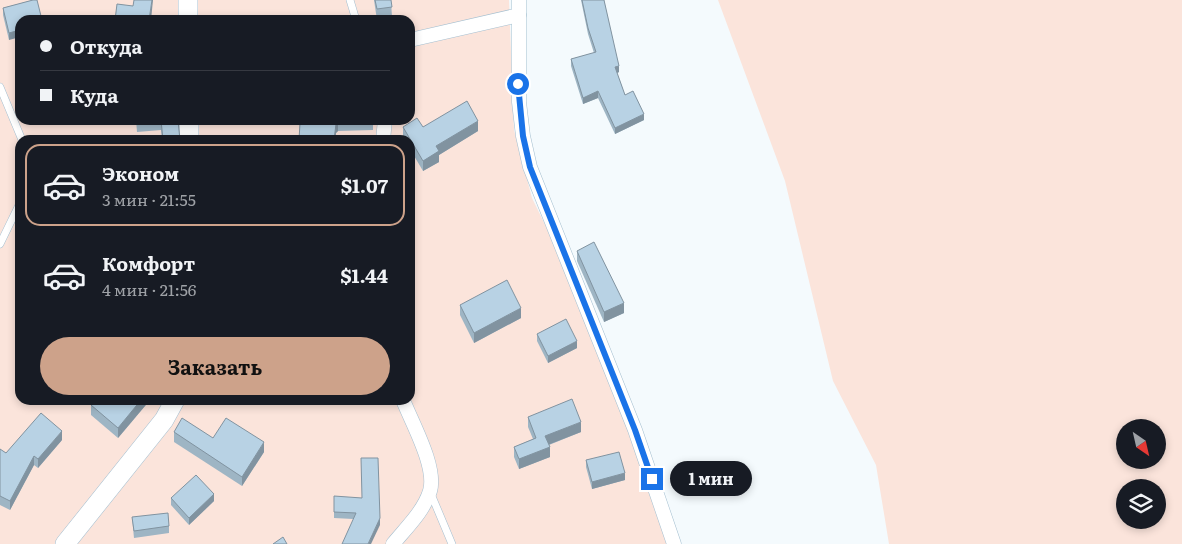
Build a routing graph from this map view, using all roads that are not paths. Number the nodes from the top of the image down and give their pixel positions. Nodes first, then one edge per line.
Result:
1 (188, 0) edge
2 (350, 0) edge
3 (519, 0) edge
4 (188, 15) edge
5 (354, 15) edge
6 (519, 15) junction
7 (415, 39) edge
8 (0, 87) edge
9 (15, 123) edge
10 (15, 213) edge
11 (0, 244) edge
12 (172, 405) edge
13 (405, 405) edge
14 (430, 491) junction
15 (65, 544) edge
16 (393, 544) edge
17 (452, 544) edge
18 (674, 544) edge

1 - 4 street
2 - 5 lane
3 - 6 street
6 - 7 street
6 - 18 street
8 - 9 lane
10 - 11 lane
12 - 15 street
13 - 14 street
14 - 16 street
14 - 17 lane

